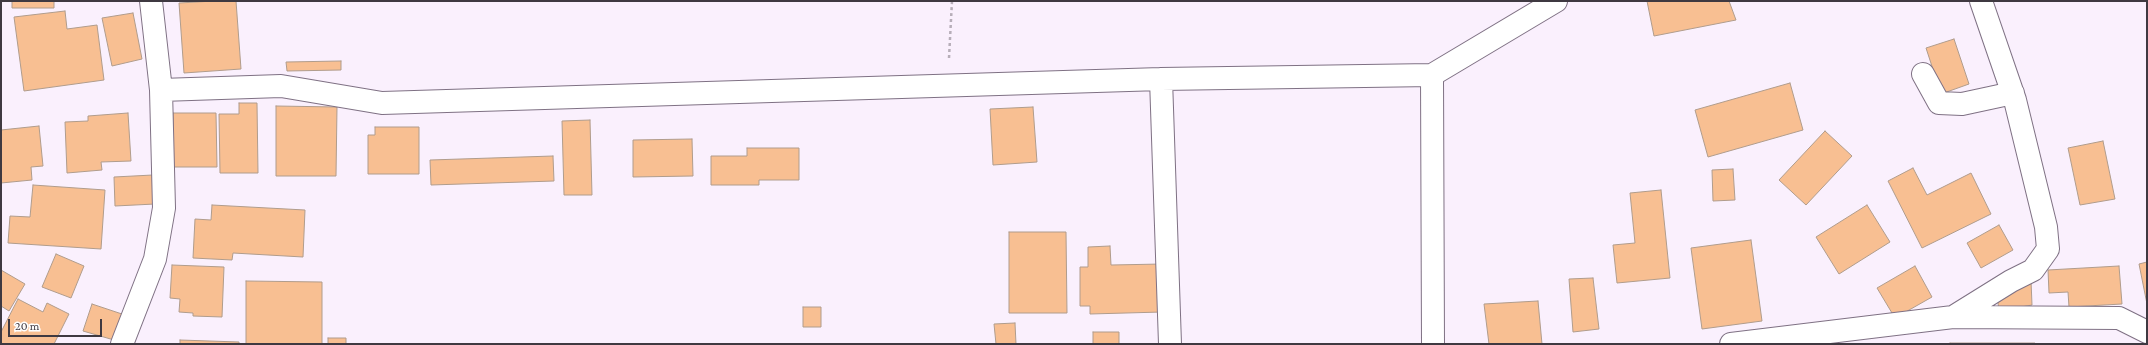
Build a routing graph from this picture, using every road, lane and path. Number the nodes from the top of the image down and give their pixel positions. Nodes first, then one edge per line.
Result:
1 (152, 1) edge
2 (952, 1) edge
3 (1556, 1) edge
4 (1981, 1) edge
5 (1923, 74) dead end
6 (1432, 75) junction
7 (1161, 79) junction
8 (948, 86) junction
9 (161, 90) junction
10 (2013, 93) junction
11 (1953, 317) junction
12 (2147, 332) edge
13 (122, 344) edge
14 (1170, 344) edge
15 (1433, 344) edge
16 (1731, 344) edge

1 - 9 street
2 - 8 path
3 - 6 street
4 - 10 street
5 - 10 street
6 - 7 street
6 - 15 street
7 - 8 street
7 - 14 street
8 - 9 street
9 - 13 street
10 - 11 street
11 - 12 street
11 - 16 street

